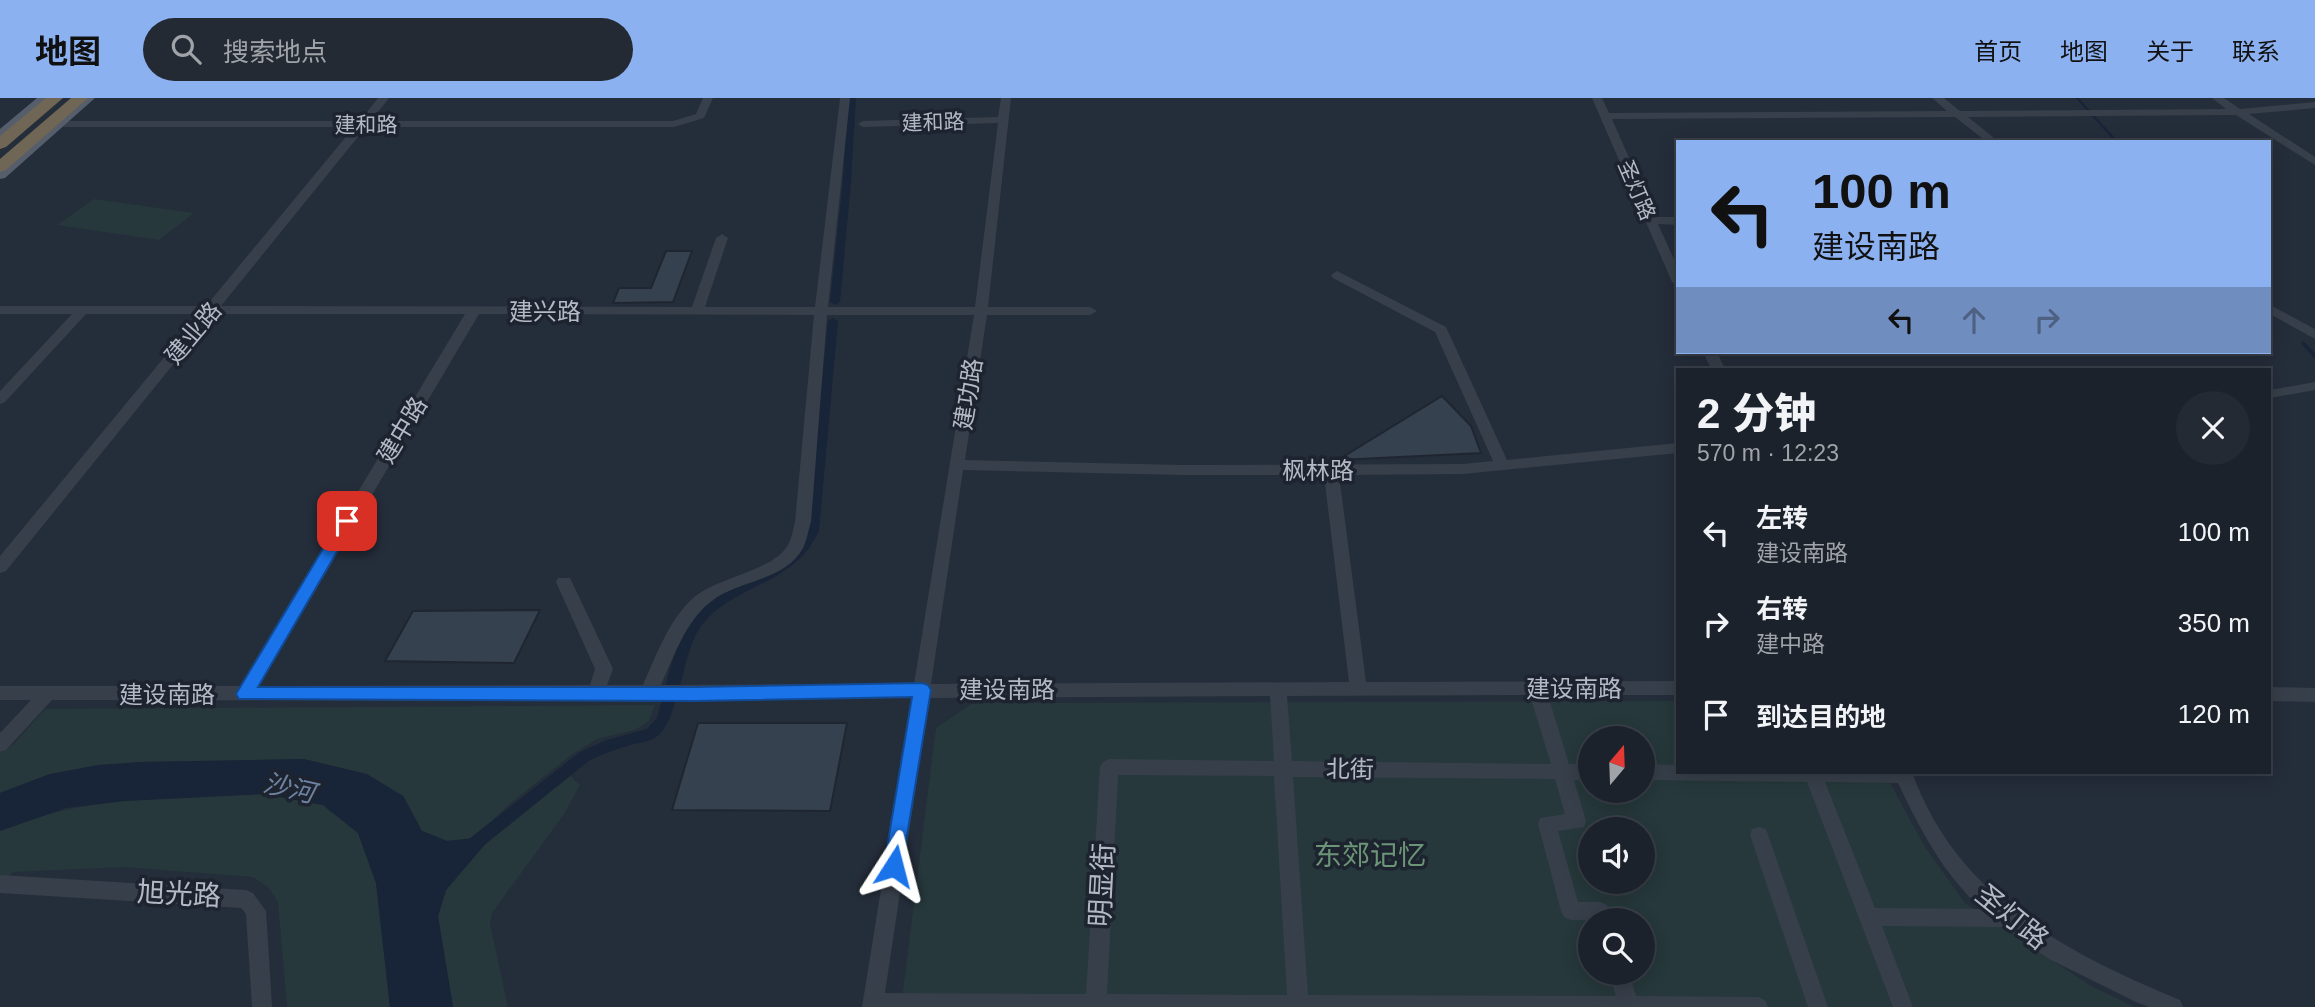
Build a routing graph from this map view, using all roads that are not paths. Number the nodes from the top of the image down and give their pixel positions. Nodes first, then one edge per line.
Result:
1 (44, 98) edge
2 (55, 98) edge
3 (80, 98) edge
4 (89, 98) edge
5 (384, 98) edge
6 (708, 98) edge
7 (845, 98) edge
8 (1006, 98) edge
9 (1597, 98) edge
10 (1937, 98) edge
11 (2068, 98) edge
12 (2217, 98) edge
13 (2315, 105) edge
14 (2080, 111) junction
15 (29, 112) joint
16 (2238, 112) junction
17 (1955, 114) junction
18 (1605, 116) junction
19 (1003, 120) junction
20 (59, 124) junction
21 (363, 124) junction
22 (863, 124) dead end
23 (0, 136) edge
24 (1991, 140) edge
25 (0, 144) edge
26 (2315, 162) edge
27 (0, 167) edge
28 (0, 175) edge
29 (1650, 220) junction
30 (1676, 221) edge
31 (722, 238) dead end
32 (1337, 275) dead end
33 (1676, 278) edge
34 (0, 310) edge
35 (83, 310) junction
36 (213, 310) junction
37 (981, 310) junction
38 (2271, 310) edge
39 (474, 311) junction
40 (697, 311) junction
41 (1090, 311) dead end
42 (821, 312) junction
43 (2315, 335) edge
44 (2315, 386) edge
45 (2271, 394) edge
46 (0, 399) edge
47 (1676, 448) edge
48 (956, 465) junction
49 (1502, 465) junction
50 (1331, 470) junction
51 (0, 567) edge
52 (564, 582) dead end
53 (1278, 688) junction
54 (1358, 688) junction
55 (1676, 688) edge
56 (922, 690) junction
57 (0, 693) edge
58 (48, 693) junction
59 (245, 694) junction
60 (596, 694) junction
61 (651, 694) junction
62 (2271, 694) edge
63 (2315, 695) edge
64 (1541, 702) dead end
65 (0, 746) edge
66 (1109, 767) joint
67 (1282, 769) junction
68 (1561, 772) junction
69 (1578, 772) edge
70 (1656, 772) edge
71 (1676, 772) edge
72 (1813, 774) edge
73 (1903, 774) edge
74 (1759, 835) dead end
75 (0, 884) edge
76 (1578, 911) edge
77 (1869, 918) junction
78 (2004, 918) junction
79 (1623, 985) edge
80 (1096, 1004) junction
81 (872, 1005) edge
82 (1037, 1005) edge
83 (1298, 1005) junction
84 (1403, 1006) edge
85 (1629, 1006) edge
86 (262, 1007) edge
87 (1705, 1007) edge
88 (1758, 1007) edge
89 (1818, 1007) edge
90 (1903, 1007) edge
91 (2173, 1007) edge

1 - 15 highway
2 - 25 highway
3 - 27 highway
4 - 20 main road
5 - 21 street, 建业路
6 - 21 street, 建和路
7 - 42 street
8 - 19 street, 建功路
9 - 18 street, 圣灯路
10 - 17 street
11 - 14 street
12 - 16 street
13 - 16 street
14 - 16 street
14 - 17 street
15 - 23 main road
16 - 26 street
17 - 18 street
17 - 24 street
18 - 29 street, 圣灯路
19 - 22 street, 建和路
19 - 37 street, 建功路
20 - 21 street, 建和路
20 - 28 main road
21 - 36 street, 建业路
29 - 30 street
29 - 33 street, 圣灯路
31 - 40 street
32 - 49 street
34 - 35 street, 建兴路
35 - 36 street, 建兴路
35 - 46 street
36 - 39 street, 建兴路
36 - 51 street, 建业路
37 - 41 street, 建兴路
37 - 42 street, 建兴路
37 - 48 street, 建功路
38 - 43 street
39 - 40 street, 建兴路
39 - 59 street, 建中路
40 - 42 street, 建兴路
42 - 61 street
44 - 45 street
47 - 49 street, 枫林路
48 - 50 street, 枫林路
48 - 56 street, 建功路
49 - 50 street, 枫林路
50 - 54 street
52 - 60 street
53 - 54 street, 建设南路
53 - 56 street, 建设南路
53 - 67 street
54 - 55 street, 建设南路
56 - 61 street, 建设南路
56 - 81 street, 建功路
57 - 58 street, 建设南路
58 - 59 street, 建设南路
58 - 65 street
59 - 60 street, 建设南路
60 - 61 street, 建设南路
62 - 63 street
64 - 68 street
66 - 67 street, 北街
66 - 80 street, 明显街
67 - 68 street, 北街
67 - 83 street
68 - 69 street, 北街
68 - 76 street
70 - 71 street
72 - 77 street
73 - 78 street, 圣灯路
74 - 89 street
75 - 86 street, 旭光路
77 - 78 street
77 - 90 street
78 - 91 street, 圣灯路
79 - 85 street
80 - 82 street
80 - 83 street
81 - 82 street
83 - 84 street
84 - 85 street
85 - 87 street
87 - 88 street

